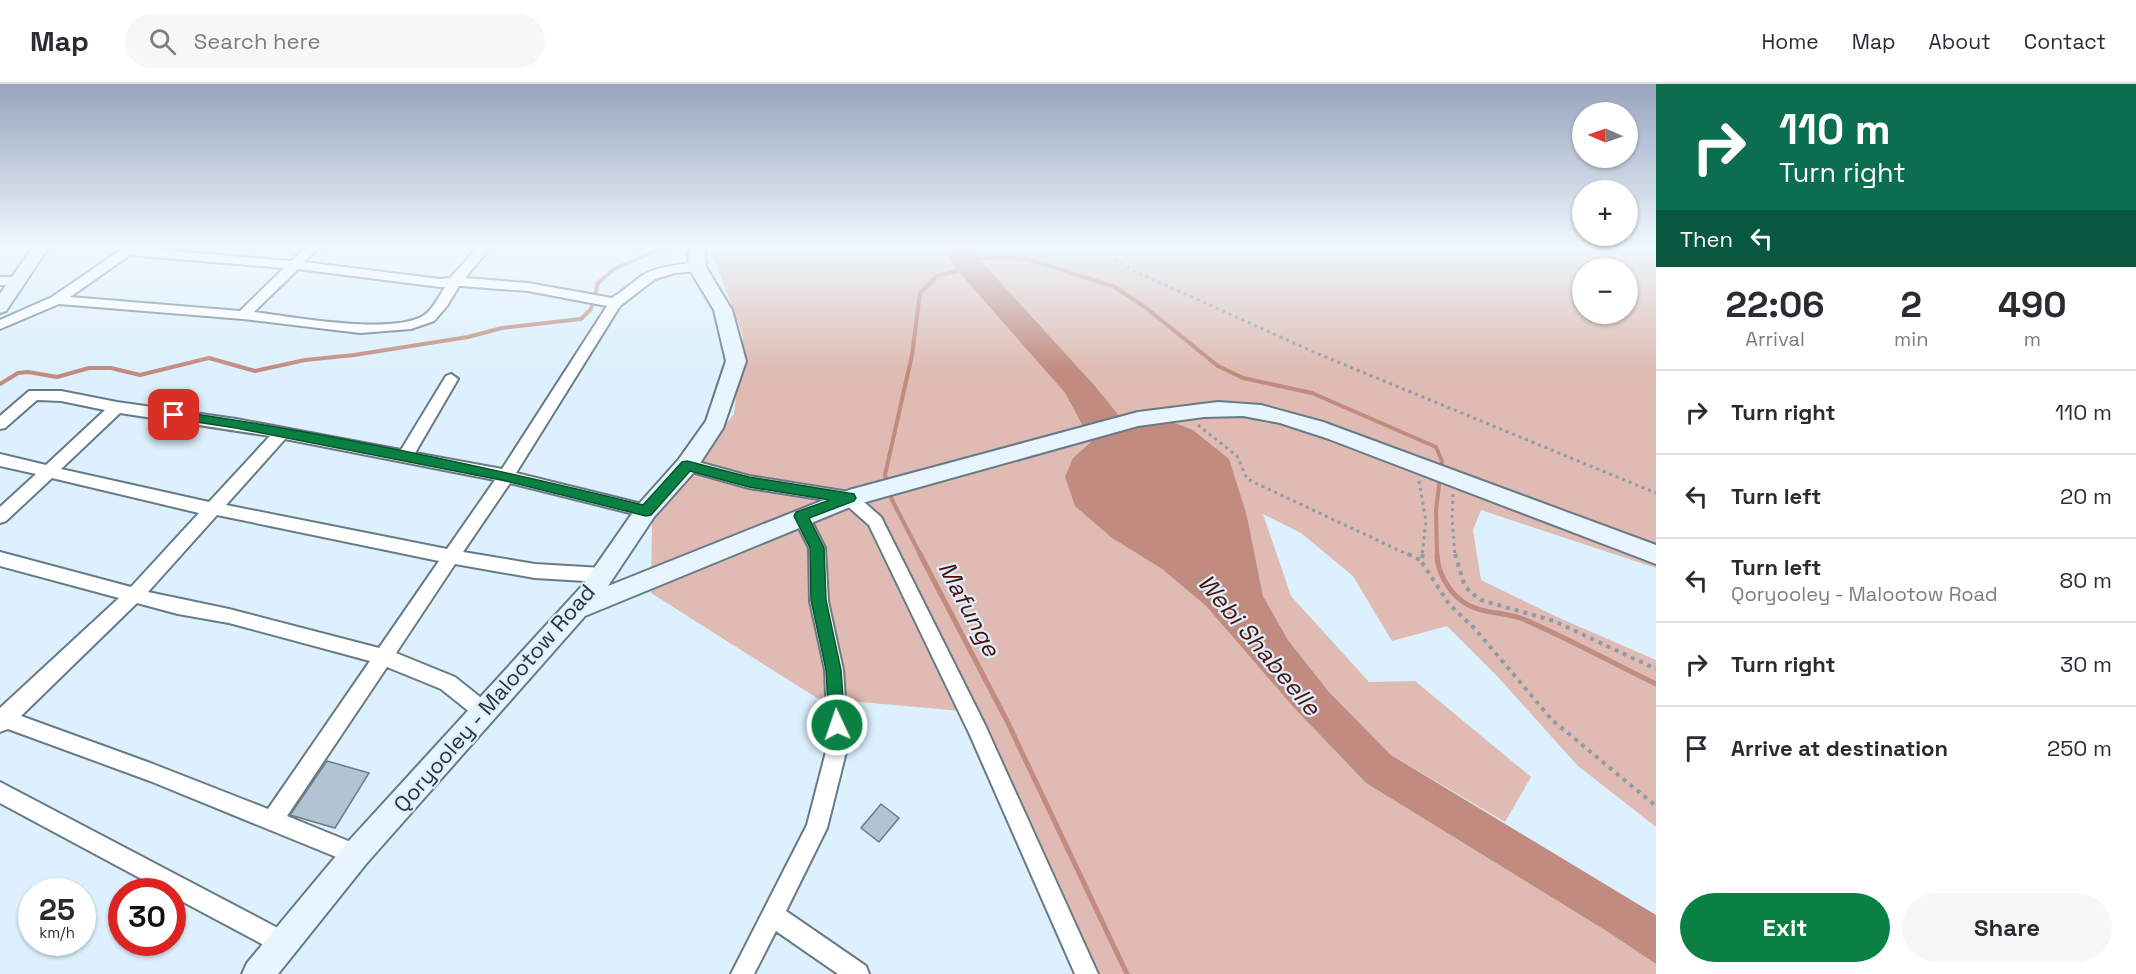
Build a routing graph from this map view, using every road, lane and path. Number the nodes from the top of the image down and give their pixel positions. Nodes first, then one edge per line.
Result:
1 (6, 289) edge
2 (73, 289) edge
3 (271, 289) edge
4 (451, 289) edge
5 (521, 289) edge
6 (626, 289) edge
7 (712, 289) edge
8 (1173, 289) edge
9 (57, 300) junction
10 (602, 301) junction
11 (0, 307) edge
12 (243, 315) junction
13 (0, 325) edge
14 (452, 379) dead end
15 (117, 407) junction
16 (1179, 412) junction
17 (0, 424) edge
18 (282, 433) junction
19 (404, 458) junction
20 (0, 460) edge
21 (1417, 464) junction
22 (687, 465) junction
23 (48, 471) junction
24 (506, 476) junction
25 (1453, 476) junction
26 (1656, 493) edge
27 (860, 494) junction
28 (214, 508) junction
29 (646, 511) junction
30 (801, 516) junction
31 (0, 517) edge
32 (1656, 555) edge
33 (452, 557) junction
34 (0, 559) edge
35 (1421, 561) junction
36 (602, 575) junction
37 (134, 595) junction
38 (573, 610) junction
39 (384, 657) junction
40 (1656, 669) edge
41 (483, 711) junction
42 (1, 720) edge
43 (0, 792) edge
44 (1656, 806) edge
45 (271, 822) junction
46 (356, 854) junction
47 (773, 915) junction
48 (272, 963) edge
49 (742, 974) edge
50 (858, 974) edge
51 (1087, 974) edge

1 - 11 street
2 - 9 street
3 - 12 street
4 - 12 street
5 - 10 street
6 - 10 street
7 - 22 street, Qoryooley - Malootow Road
8 - 26 path
9 - 12 street
9 - 13 street
10 - 24 street
14 - 19 street
15 - 17 street
15 - 18 street
15 - 23 street
16 - 21 street
16 - 27 street
16 - 35 path
18 - 19 street
18 - 28 street
19 - 24 street
20 - 23 street
21 - 25 street
21 - 35 path
22 - 27 street
22 - 29 street, Qoryooley - Malootow Road
23 - 28 street
23 - 31 street
24 - 29 street
24 - 33 street
25 - 32 street
25 - 40 path
27 - 30 street
27 - 51 street
28 - 33 street
28 - 37 street
29 - 36 street, Qoryooley - Malootow Road
30 - 38 street
30 - 47 street
33 - 36 street
33 - 39 street
34 - 37 street
35 - 44 path
36 - 38 street, Qoryooley - Malootow Road
37 - 39 street
37 - 42 street
38 - 41 street, Qoryooley - Malootow Road
39 - 41 street
39 - 45 street
41 - 46 street, Qoryooley - Malootow Road
42 - 45 street
43 - 48 street
45 - 46 street
46 - 48 street, Qoryooley - Malootow Road
47 - 49 street
47 - 50 street

